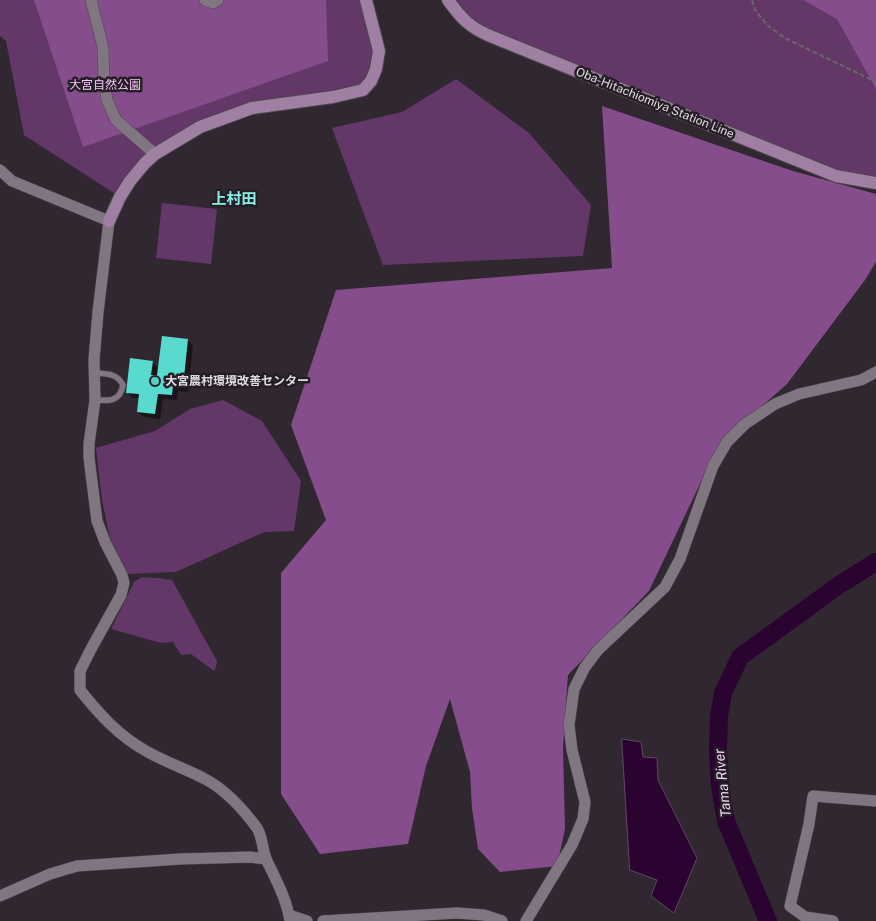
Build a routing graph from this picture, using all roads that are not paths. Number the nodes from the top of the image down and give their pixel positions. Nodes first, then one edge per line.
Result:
1 (91, 0) edge
2 (204, 0) edge
3 (218, 0) edge
4 (366, 0) edge
5 (448, 0) edge
6 (155, 154) junction
7 (0, 170) edge
8 (876, 183) edge
9 (109, 222) junction
10 (876, 372) edge
11 (94, 373) junction
12 (95, 400) junction
13 (876, 801) edge
14 (266, 859) junction
15 (0, 896) edge
16 (290, 918) edge
17 (804, 919) edge
18 (307, 921) edge
19 (323, 921) edge
20 (502, 921) edge
21 (526, 921) edge
22 (834, 921) edge

1 - 6 street
2 - 3 street
4 - 6 main road
5 - 8 main road, Oba-Hitachiomiya Station Line
6 - 9 main road
7 - 9 street
9 - 11 street
10 - 21 street
11 - 12 street
11 - 12 lane
12 - 14 street
13 - 17 street
14 - 15 street
14 - 16 street
16 - 18 street
17 - 22 street
19 - 20 street

